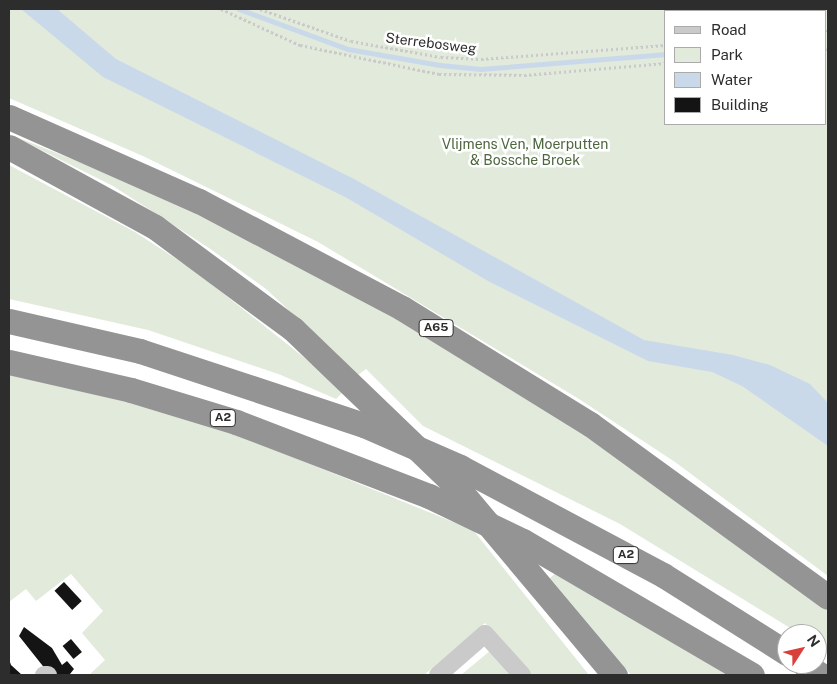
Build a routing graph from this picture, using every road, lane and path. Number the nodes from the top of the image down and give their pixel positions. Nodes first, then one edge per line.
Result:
1 (221, 9) edge
2 (260, 9) edge
3 (664, 45) edge
4 (664, 63) edge
5 (9, 117) edge
6 (9, 147) edge
7 (9, 321) edge
8 (9, 362) edge
9 (828, 597) edge
10 (777, 647) edge
11 (44, 675) edge
12 (48, 675) edge
13 (438, 675) edge
14 (522, 675) edge
15 (615, 675) edge
16 (752, 675) edge

1 - 4 path
2 - 3 path, Sterrebosweg
5 - 9 highway, A65
6 - 15 highway
7 - 10 highway, A2, bridge
8 - 16 highway, A2, bridge
11 - 12 street
13 - 14 street

